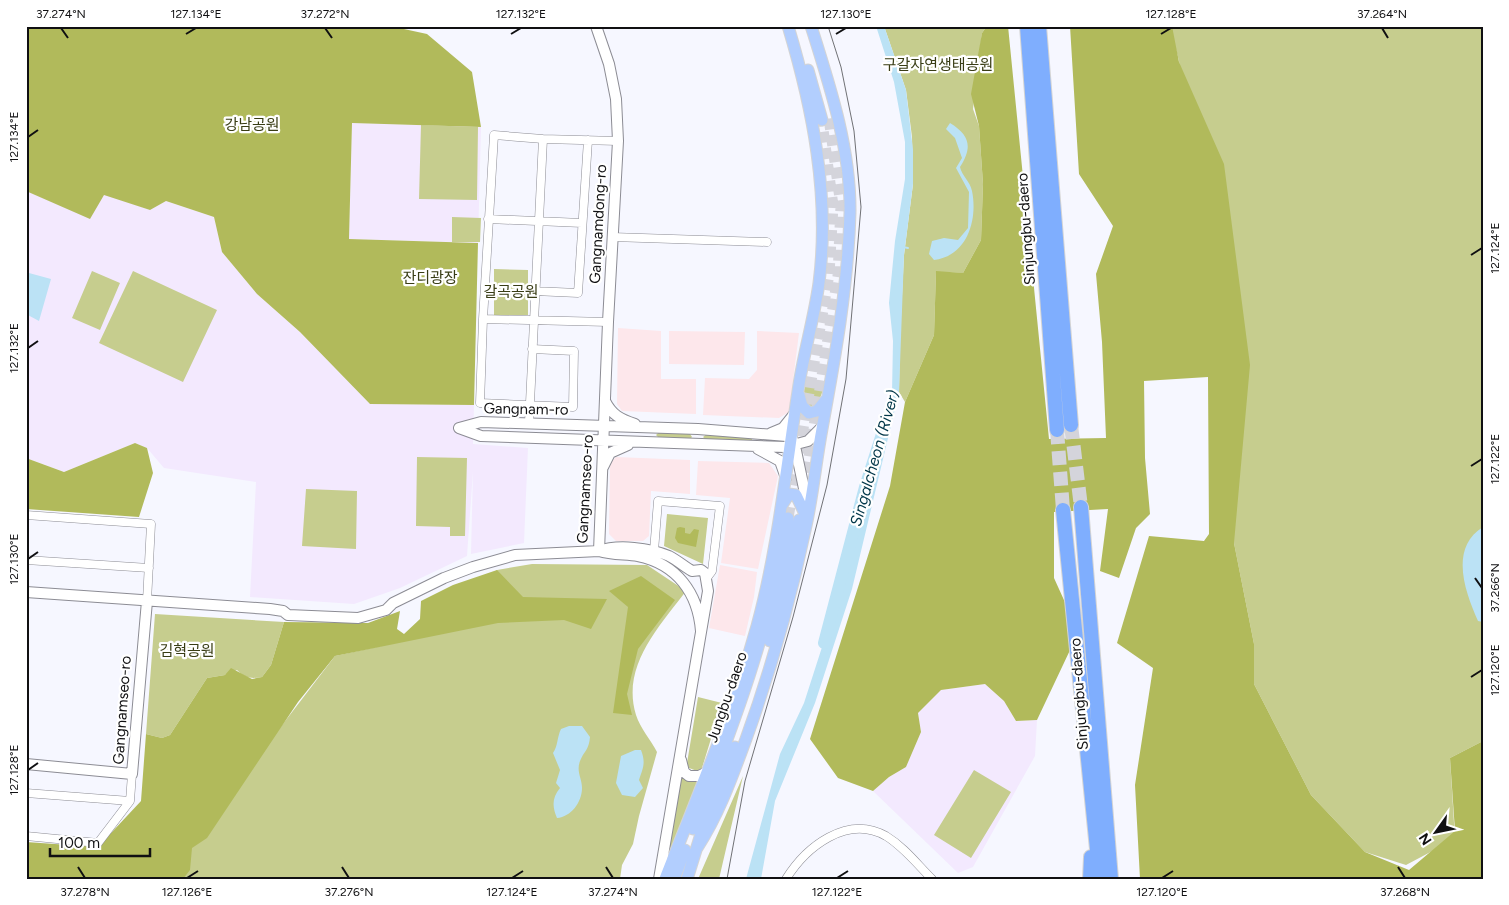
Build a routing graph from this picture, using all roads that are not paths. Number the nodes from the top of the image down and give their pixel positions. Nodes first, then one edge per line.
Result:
1 (596, 26) edge
2 (789, 26) edge
3 (805, 26) edge
4 (811, 26) edge
5 (1018, 26) edge
6 (1027, 26) edge
7 (1039, 26) edge
8 (542, 139) junction
9 (588, 140) junction
10 (618, 141) junction
11 (488, 219) junction
12 (538, 221) junction
13 (1042, 222) junction
14 (582, 224) junction
15 (612, 237) junction
16 (767, 242) dead end
17 (534, 291) junction
18 (484, 319) junction
19 (533, 319) junction
20 (608, 322) junction
21 (532, 349) junction
22 (798, 391) junction
23 (828, 398) junction
24 (605, 401) junction
25 (530, 405) junction
26 (796, 411) junction
27 (529, 423) junction
28 (1071, 425) tunnel mouth
29 (604, 426) junction
30 (643, 427) junction
31 (822, 427) junction
32 (1057, 430) tunnel mouth
33 (770, 434) junction
34 (603, 442) junction
35 (633, 443) junction
36 (793, 444) junction
37 (753, 446) junction
38 (769, 447) junction
39 (602, 468) junction
40 (786, 478) junction
41 (781, 506) junction
42 (1080, 507) tunnel mouth
43 (1063, 510) tunnel mouth
44 (26, 515) edge
45 (800, 520) junction
46 (599, 551) junction
47 (654, 551) junction
48 (638, 556) junction
49 (26, 560) edge
50 (149, 568) junction
51 (697, 577) junction
52 (26, 592) edge
53 (147, 601) junction
54 (700, 615) junction
55 (701, 631) junction
56 (1098, 736) junction
57 (681, 754) junction
58 (26, 764) edge
59 (707, 772) junction
60 (132, 774) junction
61 (26, 793) edge
62 (130, 801) junction
63 (1095, 826) junction
64 (26, 836) edge
65 (660, 879) edge
66 (665, 879) edge
67 (674, 879) edge
68 (687, 879) edge
69 (786, 879) edge
70 (932, 879) edge
71 (1090, 879) edge
72 (1100, 879) edge
73 (1111, 879) edge
74 (1120, 879) edge

1 - 10 street, Gangnamdong-ro
2 - 3 main road
2 - 22 main road
4 - 23 main road
5 - 13 highway
6 - 13 highway, Sinjungbu-daero
7 - 28 highway, Sinjungbu-daero
8 - 9 street
8 - 11 street
8 - 12 street
9 - 10 street
9 - 14 street
10 - 15 street, Gangnamdong-ro
11 - 12 street
11 - 18 street
12 - 14 street
12 - 17 street
13 - 32 highway, Sinjungbu-daero
14 - 17 street
15 - 16 street
15 - 20 street, Gangnamdong-ro
17 - 19 street
18 - 19 street
18 - 25 street
19 - 20 street
19 - 21 street
20 - 24 street, Gangnamdong-ro
21 - 25 street
21 - 25 street
22 - 23 main road
22 - 26 main road
23 - 31 main road
24 - 29 street, Gangnamdong-ro
24 - 30 street
25 - 27 street
26 - 33 street
26 - 36 main road
27 - 29 street, Gangnam-ro
27 - 34 street, Gangnam-ro
29 - 30 street, Gangnam-ro
29 - 34 street, Gangnamseo-ro
30 - 33 street, Gangnam-ro
31 - 36 street
31 - 45 main road
33 - 36 street, Gangnam-ro
33 - 38 street
34 - 35 street, Gangnam-ro
34 - 39 street, Gangnamseo-ro
35 - 37 street, Gangnam-ro
35 - 39 street
36 - 38 street, Gangnam-ro
36 - 40 main road
36 - 45 street
37 - 38 street, Gangnam-ro
37 - 40 street
39 - 46 street, Gangnamseo-ro
40 - 41 main road
41 - 45 main road
41 - 59 main road
42 - 56 highway, Sinjungbu-daero
43 - 63 highway, Sinjungbu-daero
44 - 50 street
45 - 67 main road, Jungbu-daero
45 - 68 main road, Jungbu-daero
46 - 47 street
46 - 48 street, Jungbu-daero
46 - 53 street, Gangnamseo-ro
47 - 51 street
47 - 51 street
48 - 51 street
48 - 54 street, Jungbu-daero
49 - 50 street
50 - 53 street
51 - 54 street
51 - 55 street, Jungbu-daero
52 - 53 street, Gangnamseo-ro
53 - 60 street, Gangnamseo-ro
54 - 55 street, Jungbu-daero
55 - 57 street, Jungbu-daero
56 - 73 highway, Sinjungbu-daero
56 - 74 highway
57 - 59 street
57 - 65 street, Jungbu-daero
58 - 60 street, Gangnamseo-ro
59 - 66 main road
60 - 62 street
61 - 62 street
62 - 64 street
63 - 71 highway
63 - 72 highway, Sinjungbu-daero
69 - 70 street

